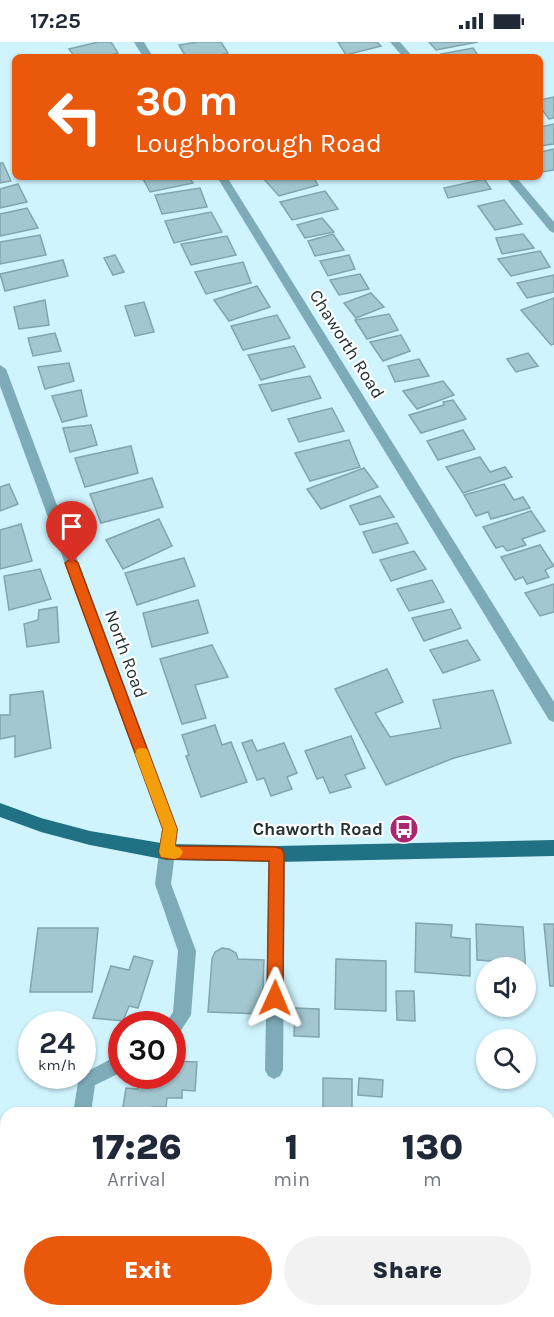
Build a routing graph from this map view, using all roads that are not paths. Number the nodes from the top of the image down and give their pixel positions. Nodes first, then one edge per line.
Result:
1 (395, 42) edge
2 (405, 54) edge
3 (224, 180) edge
4 (513, 180) edge
5 (554, 229) edge
6 (0, 369) edge
7 (554, 715) edge
8 (0, 810) edge
9 (554, 848) edge
10 (167, 852) junction
11 (276, 854) junction
12 (182, 1011) edge
13 (108, 1069) edge
14 (274, 1070) dead end
15 (83, 1107) edge

1 - 2 street
3 - 7 street, Chaworth Road
4 - 5 street
6 - 10 street, North Road
8 - 10 main road
9 - 11 main road
10 - 11 main road
10 - 12 street, North Road
11 - 14 street
13 - 15 street

